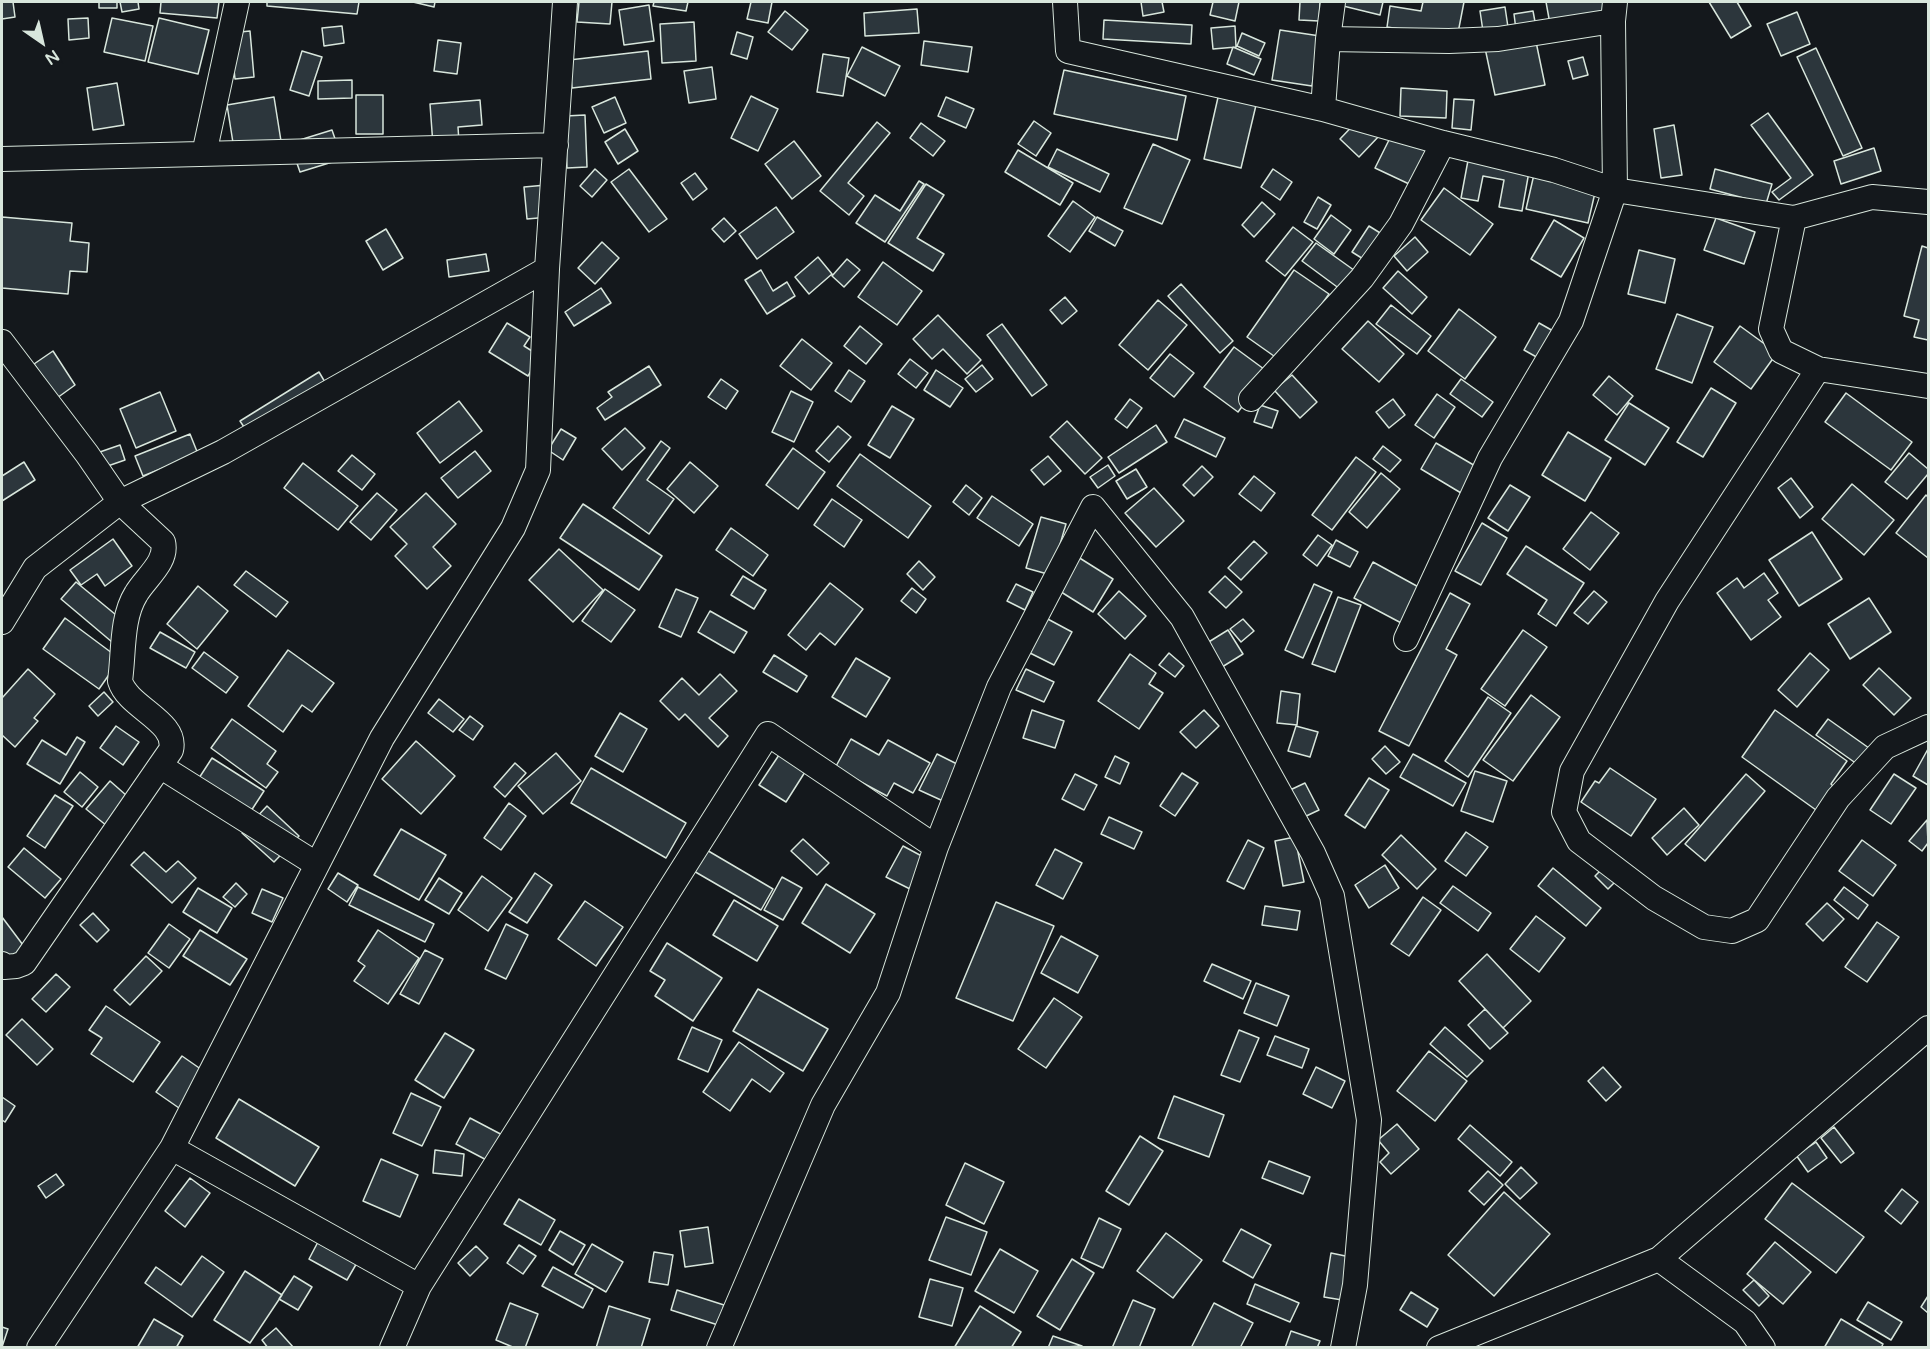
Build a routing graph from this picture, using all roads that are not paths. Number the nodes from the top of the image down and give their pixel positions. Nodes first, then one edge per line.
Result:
1 (237, 2) edge
2 (565, 2) edge
3 (1065, 2) edge
4 (1333, 2) edge
5 (1614, 11) edge
6 (1328, 39) junction
7 (1323, 110) junction
8 (1443, 143) junction
9 (556, 145) junction
10 (204, 154) junction
11 (2, 159) edge
12 (1615, 190) junction
13 (1929, 202) edge
14 (1794, 218) junction
15 (547, 269) junction
16 (2, 342) edge
17 (1818, 369) junction
18 (1929, 386) edge
19 (1251, 399) dead end
20 (120, 502) junction
21 (2, 622) edge
22 (1406, 639) dead end
23 (1929, 727) edge
24 (160, 766) junction
25 (936, 848) junction
26 (316, 864) junction
27 (2, 964) edge
28 (1929, 1028) edge
29 (172, 1148) junction
30 (1659, 1259) junction
31 (418, 1286) junction
32 (39, 1347) edge
33 (393, 1347) edge
34 (719, 1347) edge
35 (1343, 1347) edge
36 (1439, 1347) edge
37 (1764, 1347) edge

1 - 10 street
2 - 9 street
3 - 7 street
4 - 6 street
5 - 6 street
5 - 12 street
6 - 7 street
7 - 8 street
8 - 12 street
8 - 19 street
9 - 10 street
9 - 15 street
10 - 11 street
12 - 14 street
12 - 22 street
13 - 14 street
14 - 17 street
15 - 20 street
15 - 26 street
16 - 20 street
17 - 18 street
17 - 23 street
20 - 21 street
20 - 24 street
24 - 26 street
24 - 27 street
25 - 31 street
25 - 34 street
25 - 35 street
26 - 29 street
28 - 30 street
29 - 31 street
29 - 32 street
30 - 36 street
30 - 37 street
31 - 33 street

